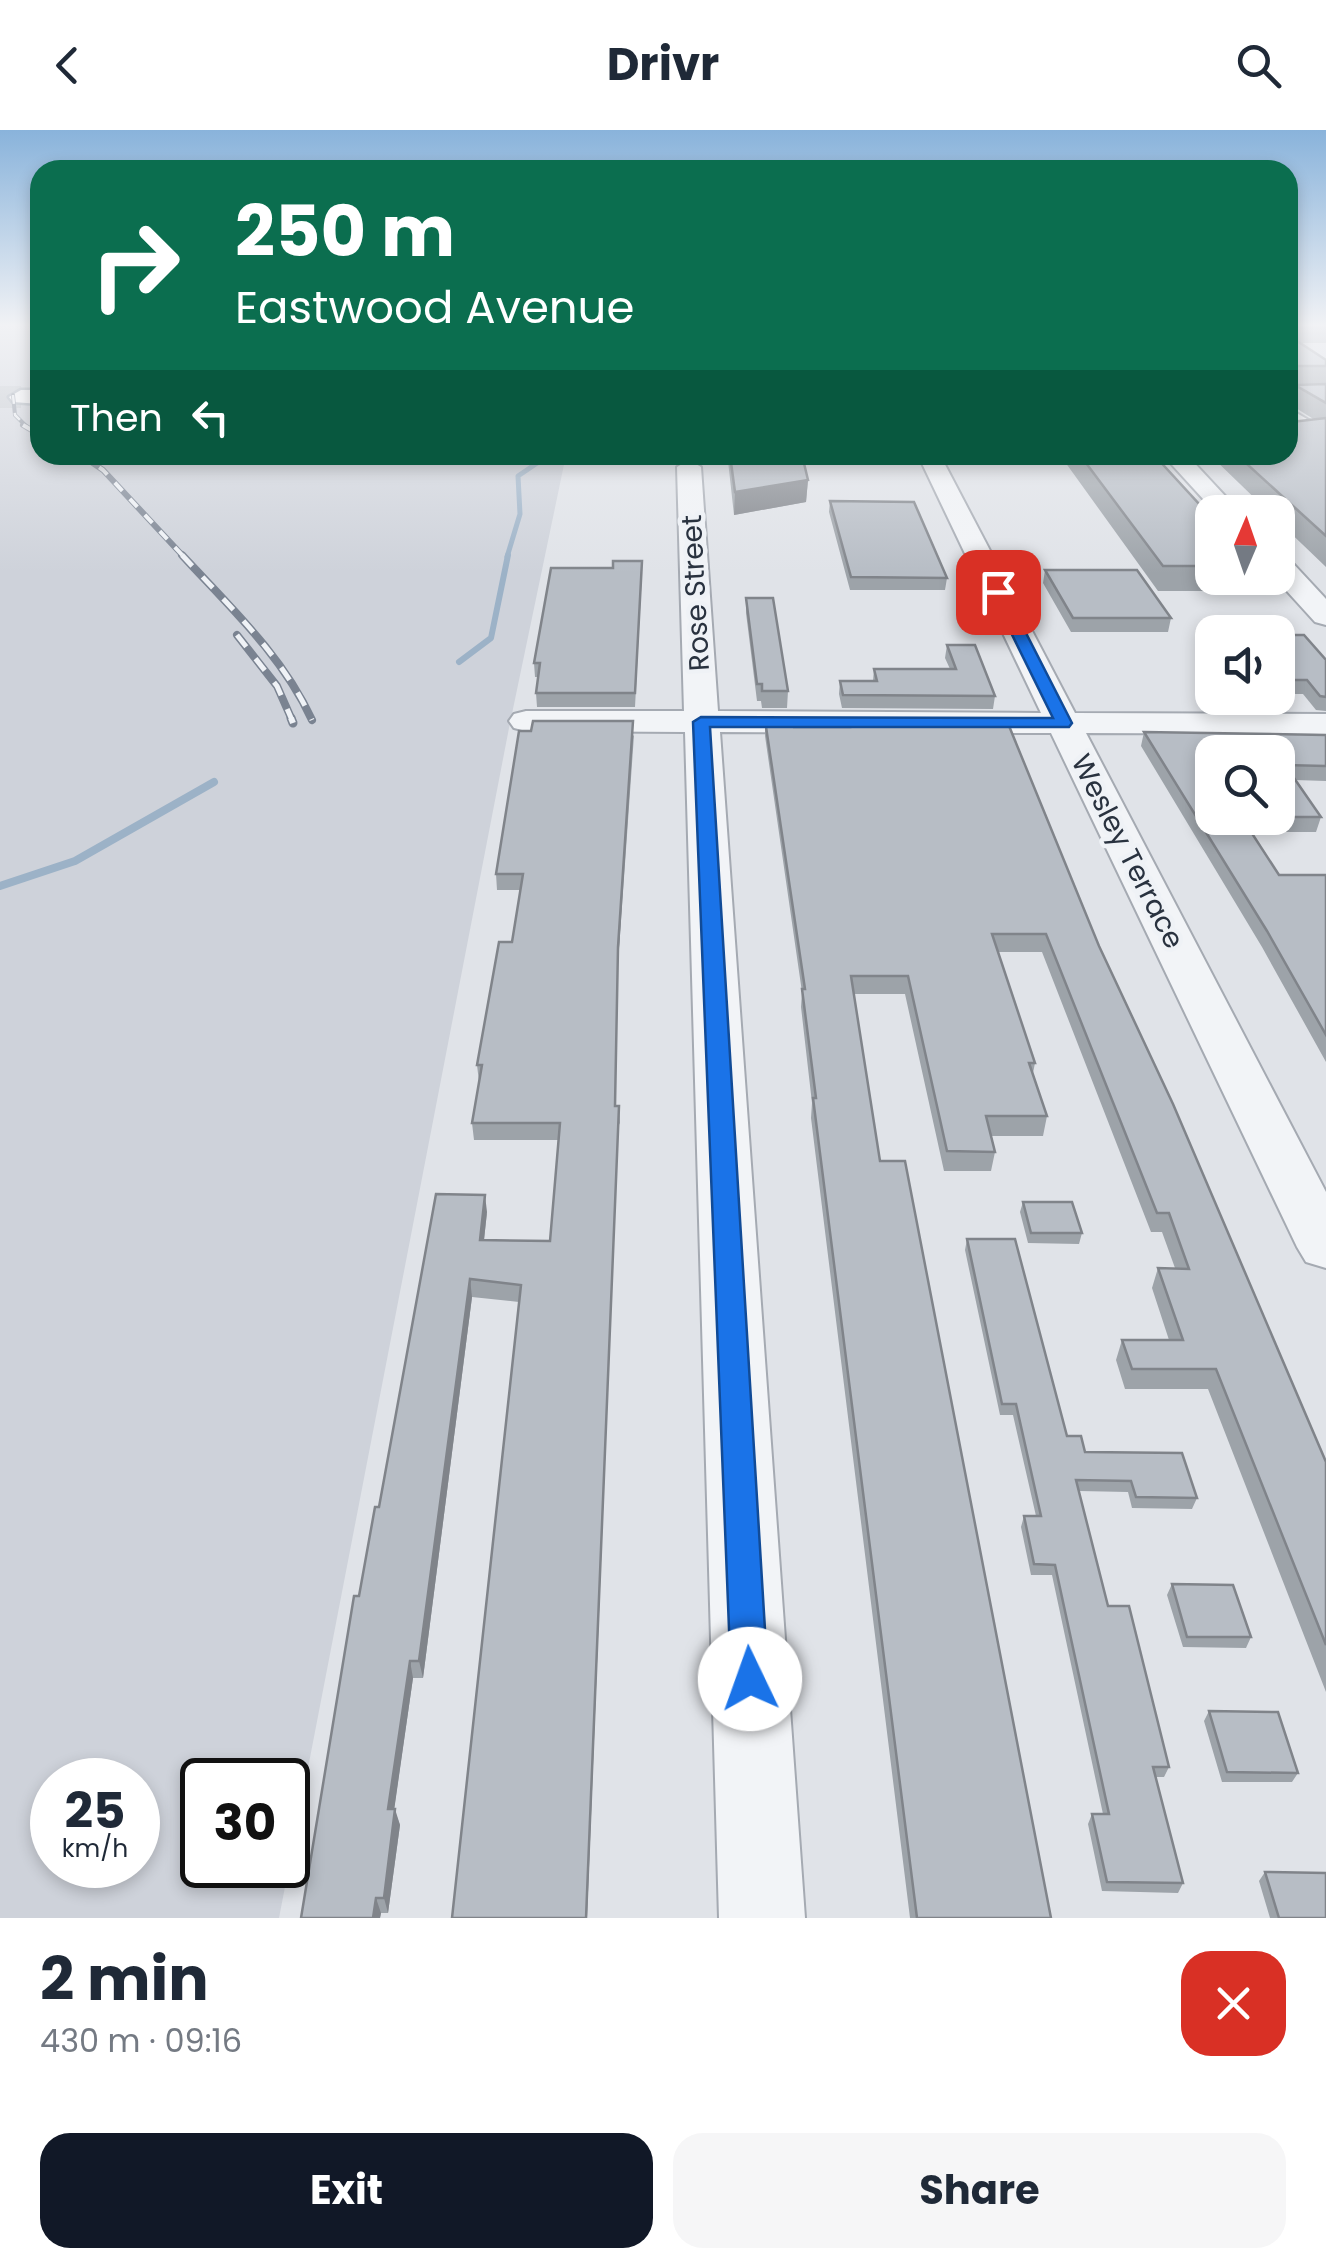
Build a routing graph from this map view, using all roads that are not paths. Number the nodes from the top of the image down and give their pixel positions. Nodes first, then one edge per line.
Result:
1 (1298, 421) edge
2 (1298, 434) edge
3 (934, 465) edge
4 (1183, 465) edge
5 (690, 467) dead end
6 (1212, 495) edge
7 (1295, 582) edge
8 (1326, 616) edge
9 (526, 721) dead end
10 (701, 722) junction
11 (1064, 723) junction
12 (1326, 724) edge
13 (1326, 1247) edge
14 (762, 1918) edge

1 - 2 street
3 - 11 street, Wesley Terrace
4 - 6 street
5 - 10 street, Rose Street
7 - 8 street
9 - 10 street
10 - 11 street
10 - 14 street, Rose Street
11 - 12 street
11 - 13 street, Wesley Terrace

